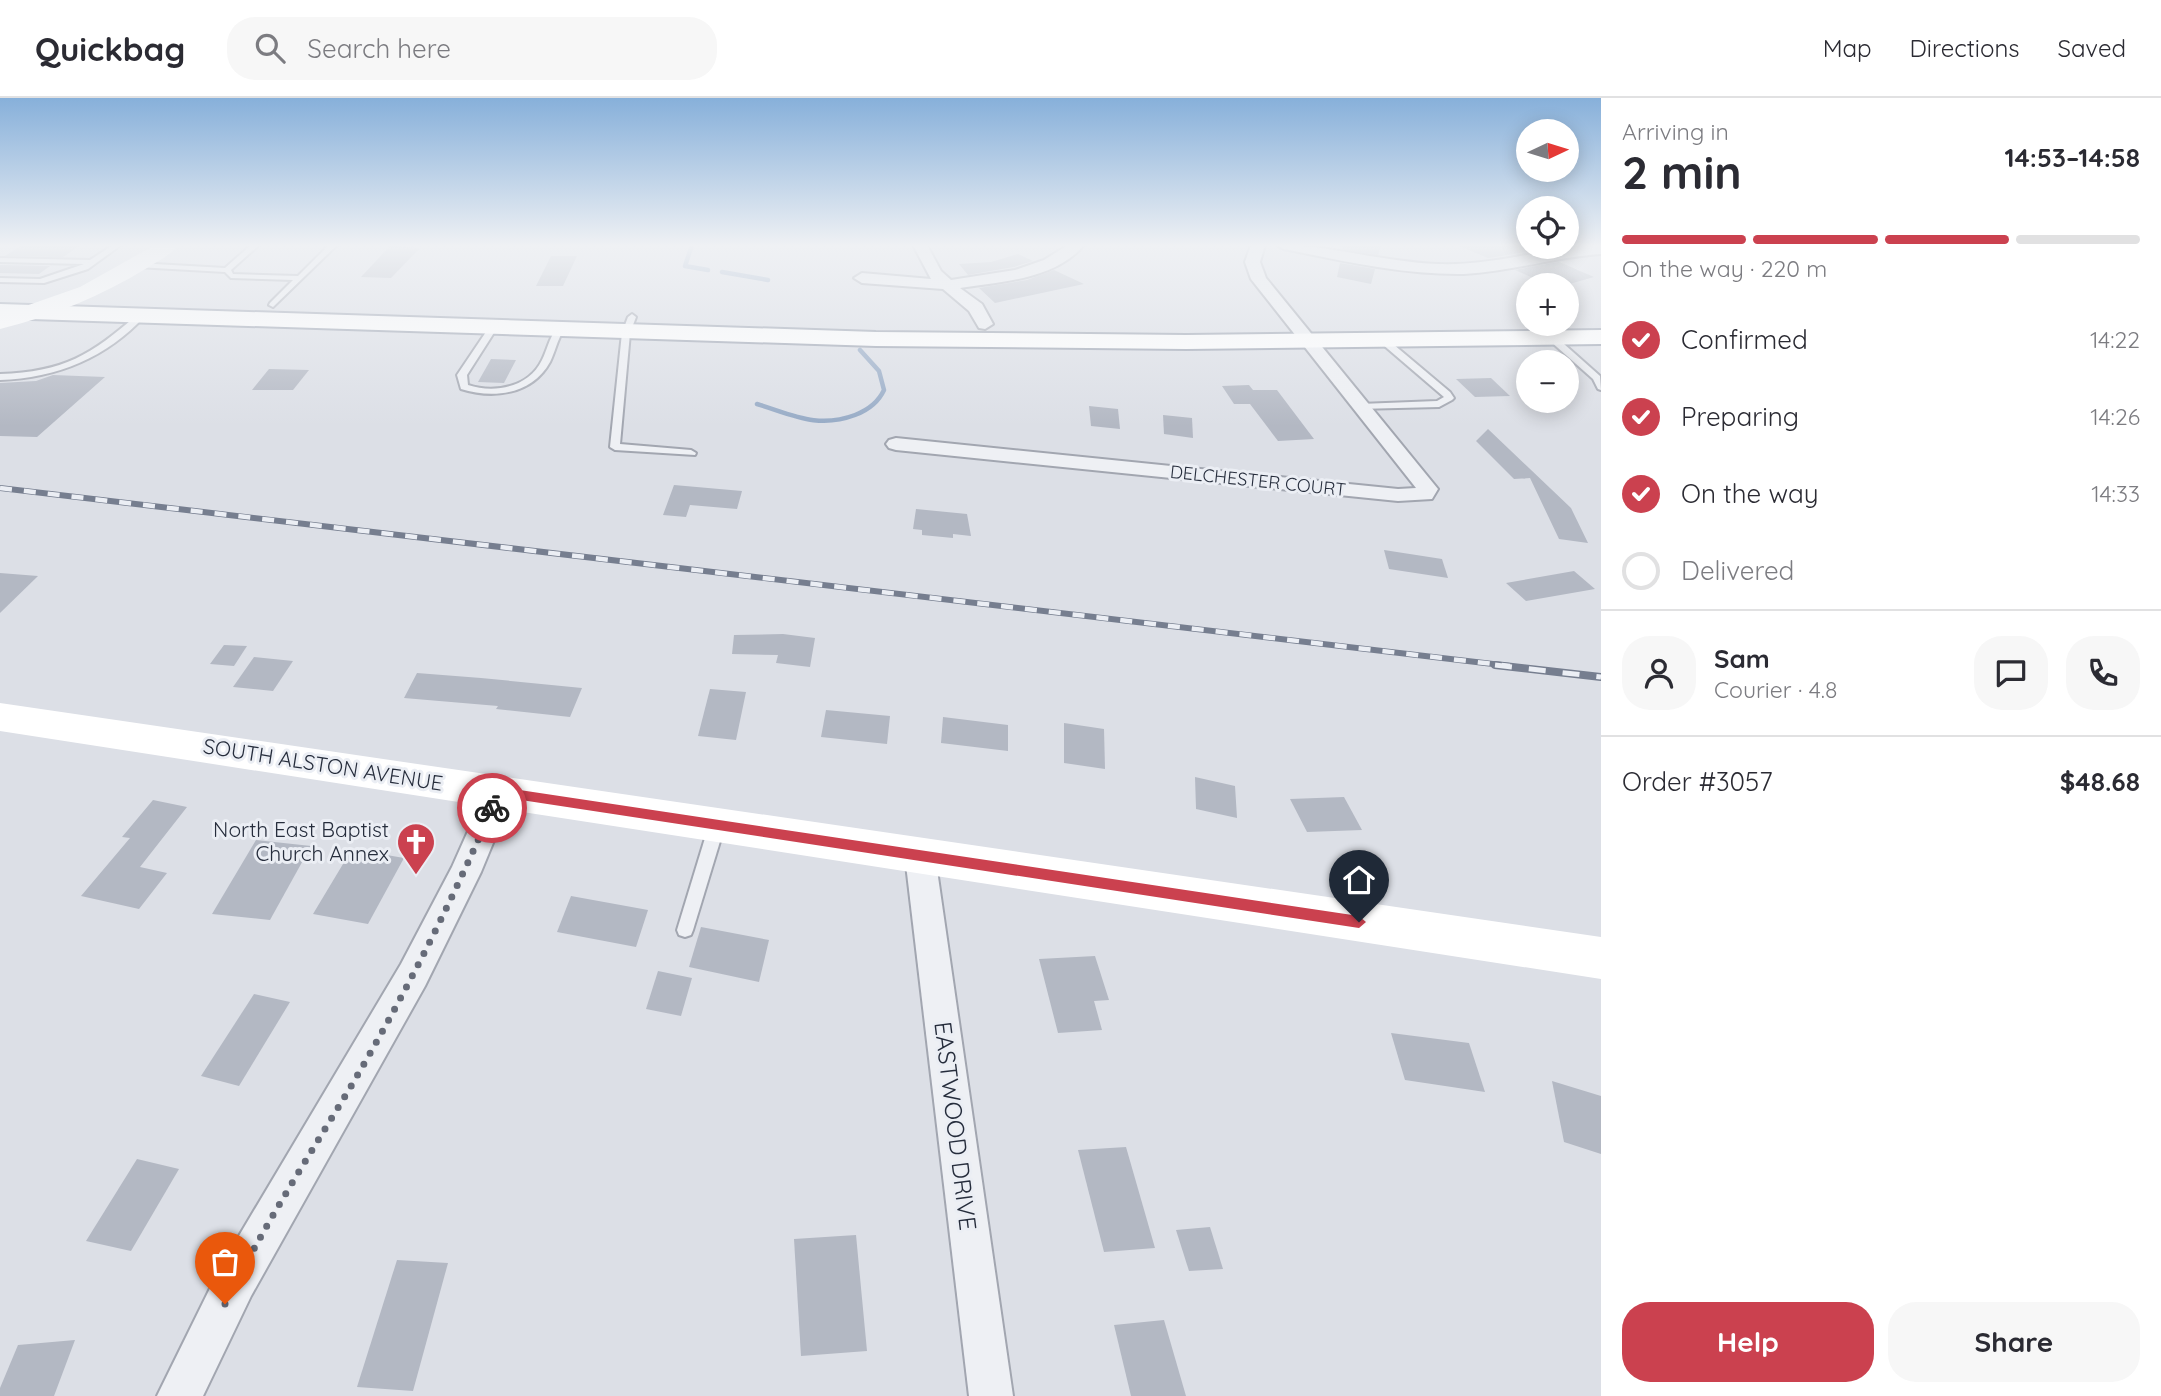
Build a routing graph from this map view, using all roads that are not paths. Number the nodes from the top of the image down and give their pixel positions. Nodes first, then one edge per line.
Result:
1 (57, 306) edge
2 (284, 306) edge
3 (973, 306) edge
4 (1279, 306) edge
5 (0, 311) edge
6 (37, 313) junction
7 (141, 316) junction
8 (1601, 319) edge
9 (0, 322) edge
10 (1516, 322) edge
11 (985, 324) junction
12 (1579, 324) edge
13 (629, 325) junction
14 (493, 328) junction
15 (559, 331) junction
16 (1516, 332) edge
17 (1300, 333) junction
18 (1579, 333) edge
19 (1564, 336) edge
20 (1601, 337) edge
21 (1384, 341) junction
22 (0, 377) edge
23 (1601, 387) edge
24 (1360, 407) junction
25 (896, 444) dead end
26 (691, 453) dead end
27 (0, 717) edge
28 (499, 792) junction
29 (716, 825) junction
30 (920, 856) junction
31 (685, 930) dead end
32 (1601, 958) edge
33 (179, 1396) edge
34 (991, 1396) edge

1 - 6 main road
2 - 13 main road
3 - 11 street
4 - 17 street, DELCHESTER COURT
5 - 6 main road
6 - 7 main road
6 - 9 main road
7 - 14 main road
7 - 22 lane
8 - 12 main road
10 - 17 main road
11 - 13 main road
11 - 17 main road
13 - 15 main road
13 - 17 main road
13 - 26 lane
14 - 15 main road
14 - 15 lane
16 - 21 main road
17 - 21 main road
17 - 24 street, DELCHESTER COURT
18 - 20 main road
19 - 23 lane
21 - 24 lane
24 - 25 street, DELCHESTER COURT
27 - 28 main road, SOUTH ALSTON AVENUE
28 - 29 main road, SOUTH ALSTON AVENUE
28 - 33 street
29 - 30 main road, SOUTH ALSTON AVENUE
29 - 31 lane
30 - 32 main road, SOUTH ALSTON AVENUE
30 - 34 street, EASTWOOD DRIVE

